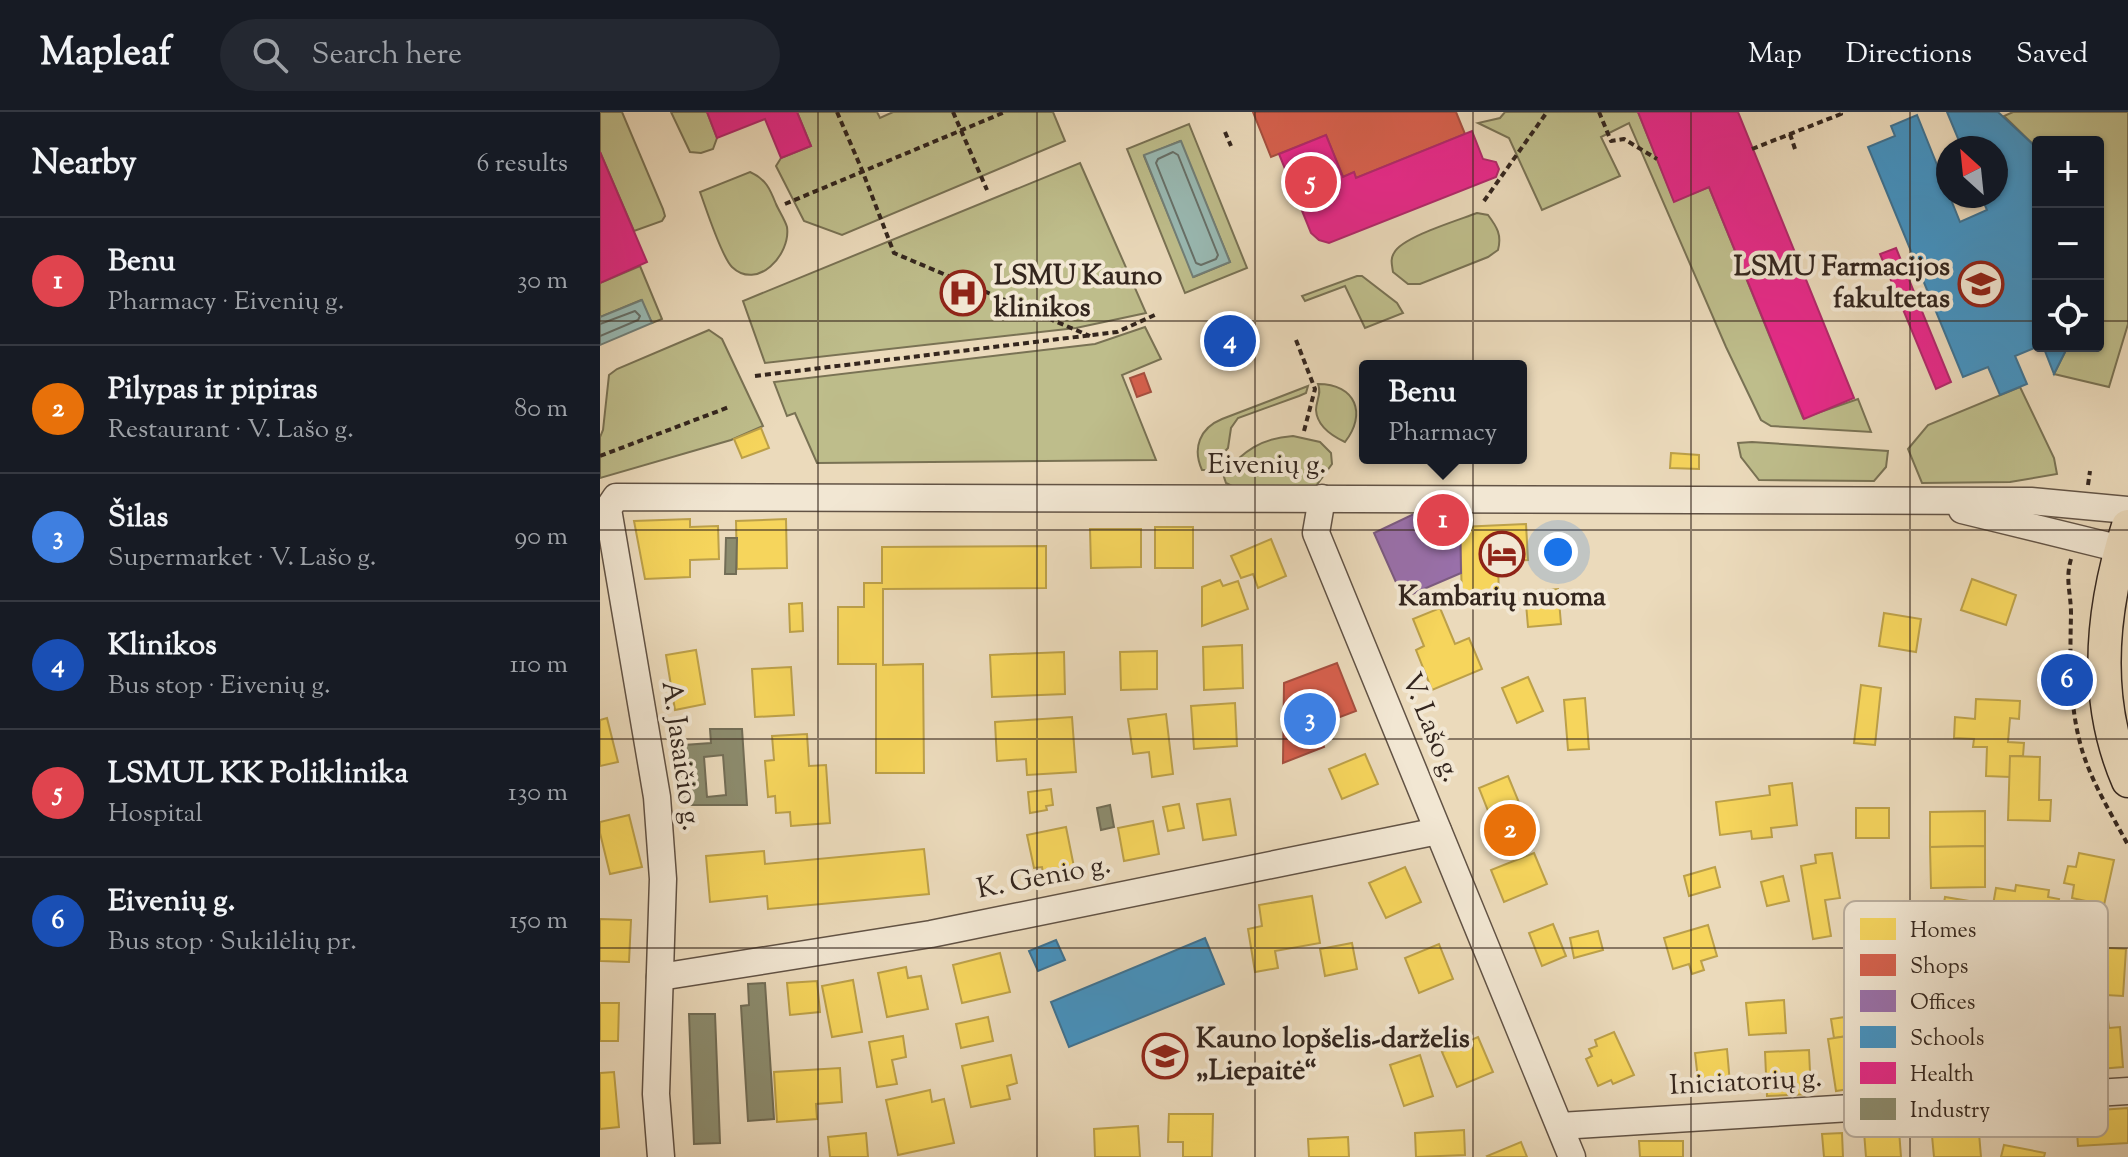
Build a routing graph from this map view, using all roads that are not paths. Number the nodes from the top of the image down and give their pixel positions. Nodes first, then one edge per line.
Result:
1 (1322, 498) junction
2 (1932, 501) junction
3 (608, 509) joint
4 (2128, 510) edge
5 (2123, 556) edge
6 (2128, 781) edge
7 (1438, 831) junction
8 (660, 977) junction
9 (2128, 1091) edge
10 (2108, 1092) edge
11 (1844, 1108) edge
12 (1560, 1126) junction
13 (652, 1155) edge
14 (1572, 1157) edge

1 - 2 street, Eivenių g.
1 - 3 street, Eivenių g.
1 - 7 street, V. Lašo g.
2 - 4 street, Eivenių g.
2 - 5 street, Eivenių g.
3 - 8 street, A. Jasaičio g.
5 - 6 main road
7 - 8 street, K. Genio g.
7 - 12 street, V. Lašo g.
8 - 13 street, A. Jasaičio g.
9 - 10 street, Iniciatorių g.
11 - 12 street, Iniciatorių g.
12 - 14 street, V. Lašo g.

